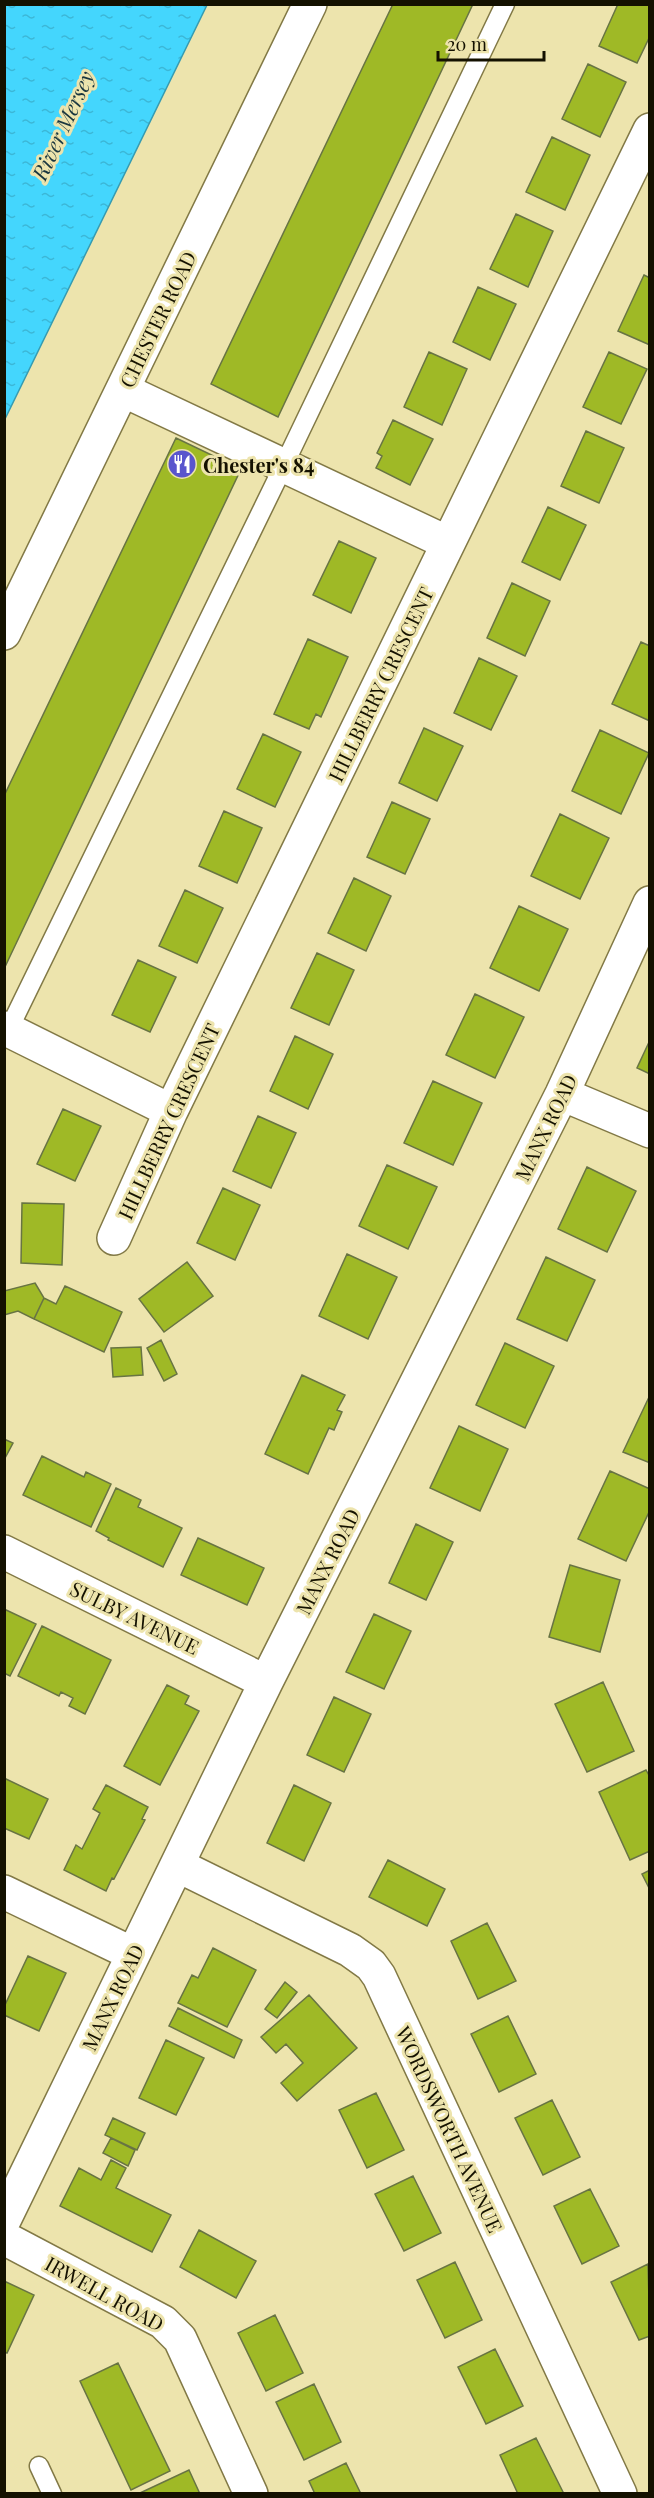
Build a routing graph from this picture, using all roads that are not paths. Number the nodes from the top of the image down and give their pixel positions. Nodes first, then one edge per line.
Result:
1 (310, 4) edge
2 (505, 4) edge
3 (650, 130) edge
4 (123, 390) junction
5 (284, 465) junction
6 (448, 543) junction
7 (4, 633) edge
8 (650, 903) edge
9 (6, 1032) edge
10 (562, 1094) junction
11 (171, 1111) junction
12 (650, 1131) edge
13 (114, 1238) dead end
14 (4, 1552) edge
15 (266, 1682) junction
16 (177, 1865) junction
17 (4, 1892) edge
18 (133, 1954) junction
19 (4, 2220) edge
20 (4, 2238) edge
21 (39, 2466) dead end
22 (52, 2493) edge
23 (251, 2493) edge
24 (620, 2493) edge

1 - 4 main road, CHESTER ROAD
2 - 5 lane
3 - 6 main road, HILLBERRY CRESCENT
4 - 5 main road
4 - 7 main road, CHESTER ROAD
5 - 6 main road
5 - 9 lane
6 - 11 main road, HILLBERRY CRESCENT
8 - 10 main road, MANX ROAD
9 - 11 main road
10 - 12 main road
10 - 15 main road, MANX ROAD
11 - 13 main road, HILLBERRY CRESCENT
14 - 15 main road, SULBY AVENUE
15 - 16 main road, MANX ROAD
16 - 18 main road, MANX ROAD
16 - 24 main road, WORDSWORTH AVENUE
17 - 18 main road
18 - 19 main road, MANX ROAD
20 - 23 main road, IRWELL ROAD
21 - 22 lane

